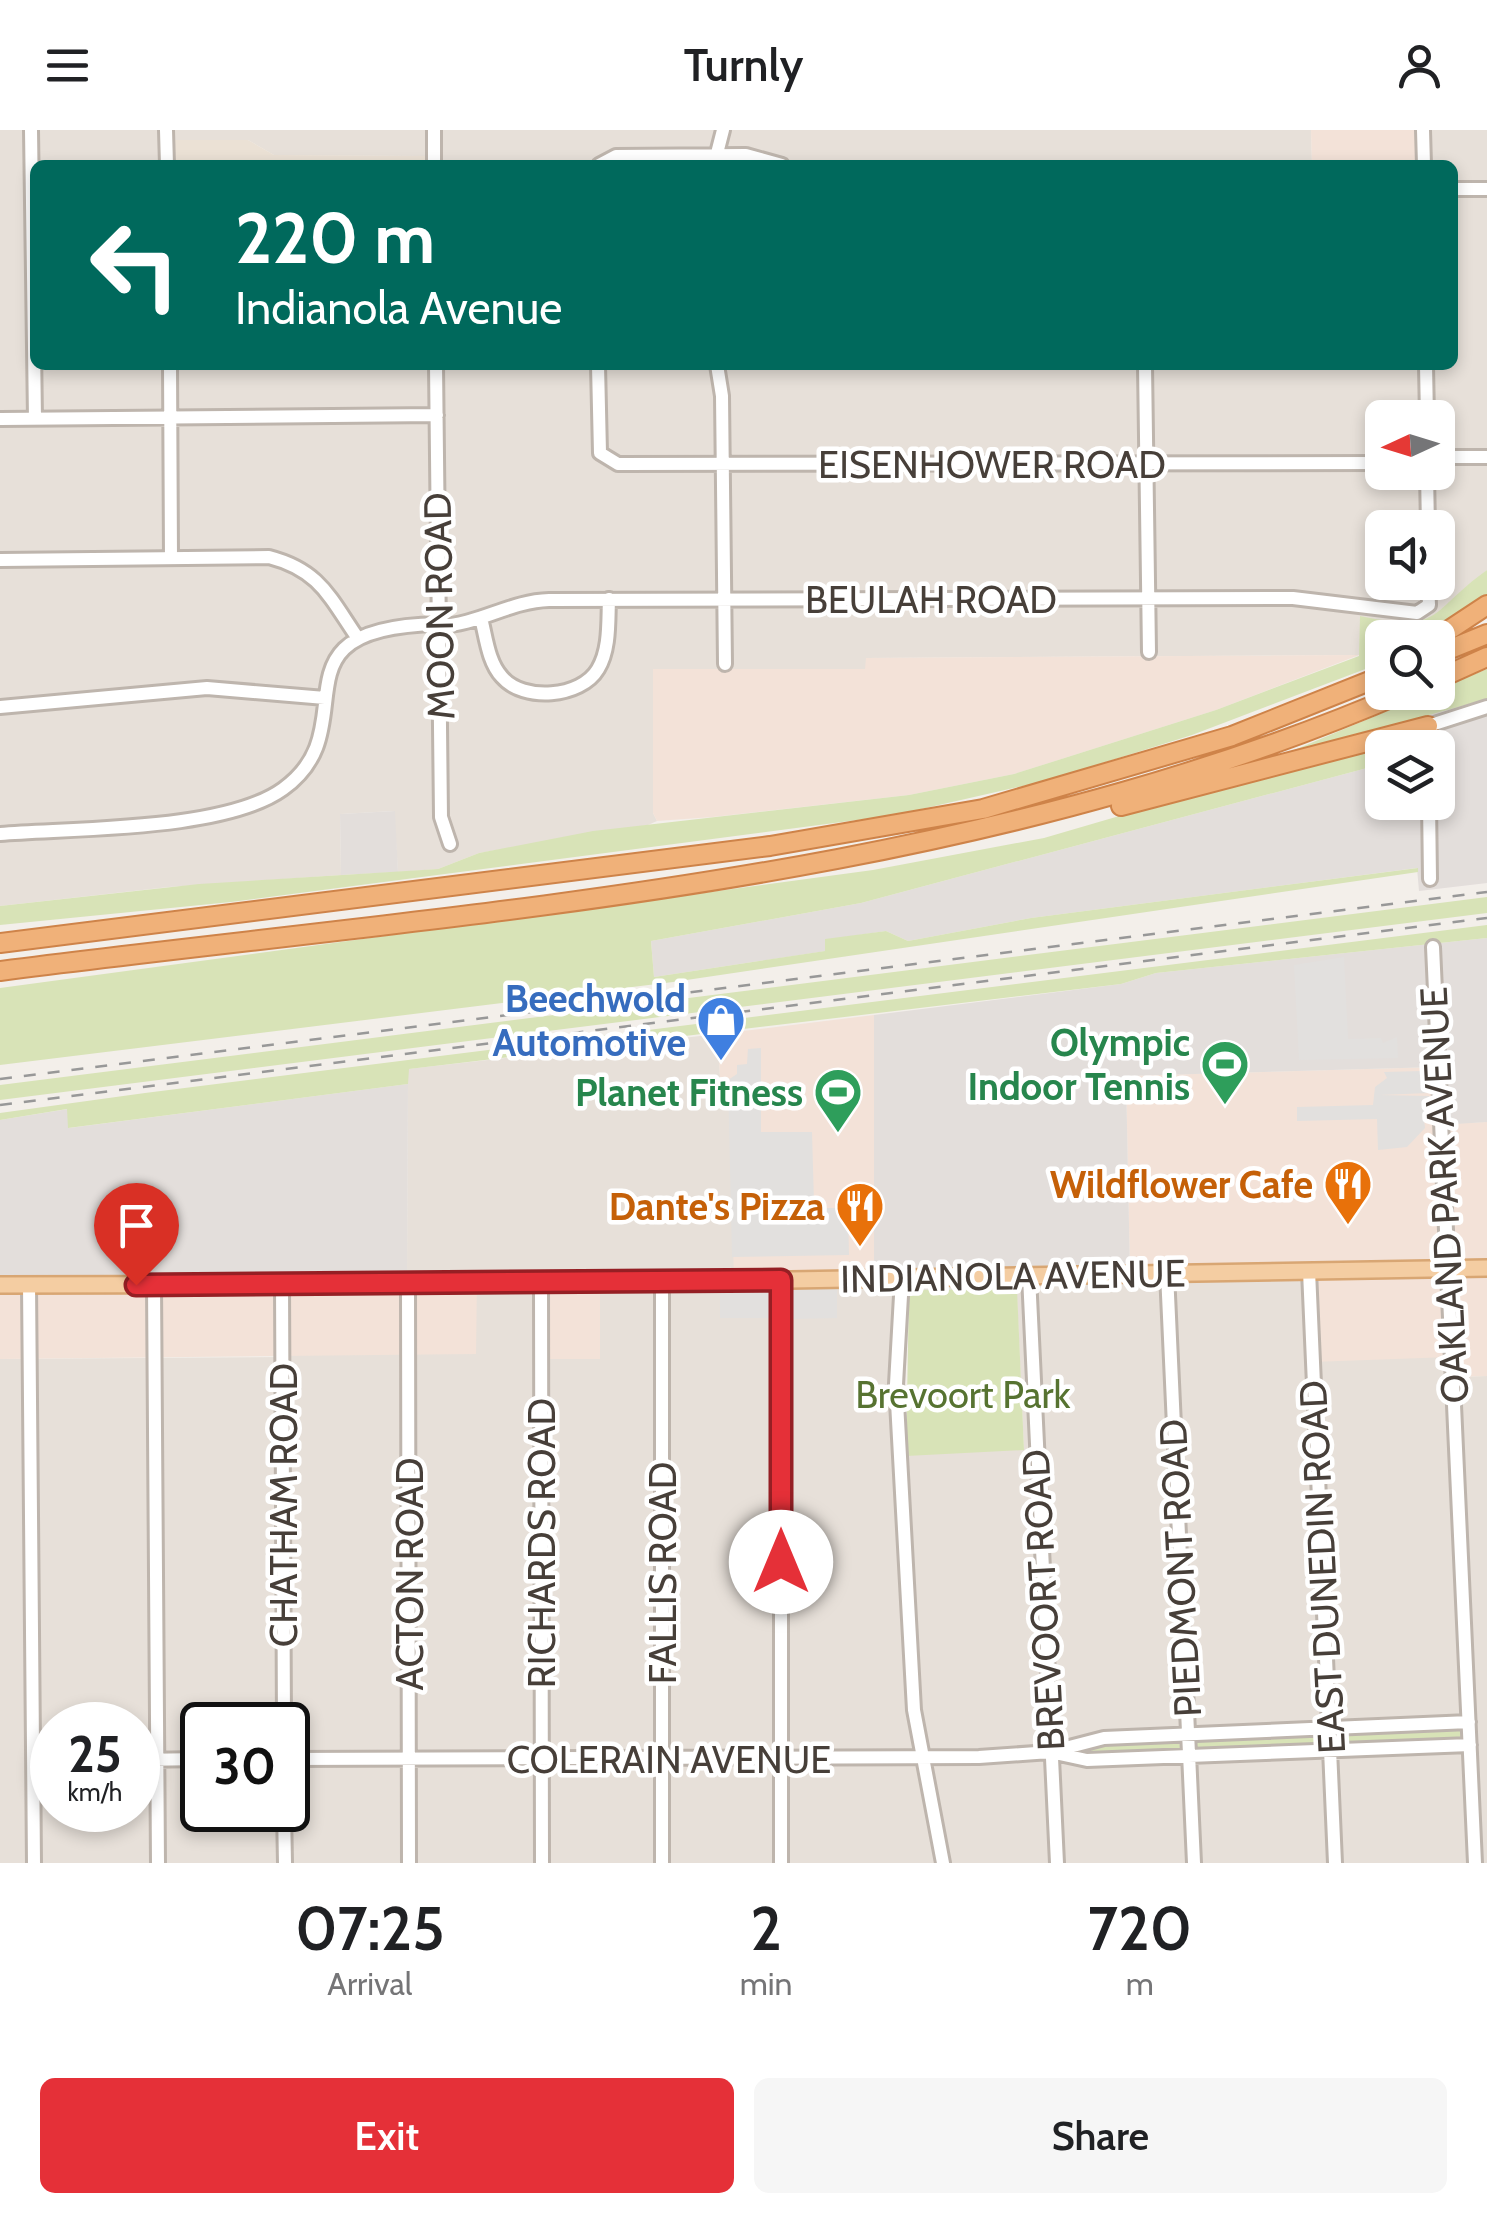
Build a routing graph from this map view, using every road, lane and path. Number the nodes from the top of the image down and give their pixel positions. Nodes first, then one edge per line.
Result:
1 (31, 130) edge
2 (166, 130) edge
3 (434, 130) edge
4 (723, 130) edge
5 (1423, 130) edge
6 (31, 160) edge
7 (167, 160) edge
8 (434, 160) edge
9 (609, 160) edge
10 (716, 160) edge
11 (764, 160) edge
12 (1424, 160) edge
13 (1458, 189) edge
14 (1487, 189) edge
15 (34, 370) edge
16 (170, 370) edge
17 (436, 370) edge
18 (598, 370) edge
19 (717, 370) edge
20 (1146, 370) edge
21 (1426, 370) edge
22 (1427, 400) edge
23 (437, 415) junction
24 (170, 418) junction
25 (0, 419) edge
26 (35, 419) junction
27 (1455, 457) edge
28 (1487, 457) edge
29 (1146, 463) junction
30 (1365, 463) edge
31 (723, 464) junction
32 (171, 558) junction
33 (0, 560) edge
34 (1148, 598) junction
35 (609, 599) junction
36 (724, 599) junction
37 (1426, 600) edge
38 (1487, 604) edge
39 (481, 618) junction
40 (439, 625) junction
41 (1455, 626) edge
42 (1487, 634) edge
43 (357, 637) junction
44 (1455, 647) edge
45 (1149, 652) dead end
46 (1487, 658) edge
47 (724, 664) dead end
48 (1455, 672) edge
49 (1365, 680) edge
50 (325, 698) junction
51 (0, 706) edge
52 (1487, 707) edge
53 (1365, 708) edge
54 (1428, 726) junction
55 (1428, 730) edge
56 (1429, 820) edge
57 (1002, 826) junction
58 (0, 834) edge
59 (450, 844) dead end
60 (1430, 879) dead end
61 (0, 940) edge
62 (1433, 947) dead end
63 (103, 958) junction
64 (0, 971) edge
65 (0, 981) edge
66 (1447, 1268) junction
67 (1487, 1268) edge
68 (1309, 1271) junction
69 (1167, 1273) junction
70 (1029, 1276) junction
71 (902, 1278) junction
72 (781, 1280) junction
73 (662, 1282) junction
74 (30, 1284) junction
75 (541, 1284) junction
76 (0, 1285) edge
77 (154, 1285) junction
78 (408, 1285) junction
79 (282, 1286) junction
80 (33, 1702) edge
81 (157, 1702) edge
82 (284, 1702) edge
83 (1469, 1722) junction
84 (1328, 1728) junction
85 (1188, 1735) junction
86 (1470, 1746) junction
87 (1330, 1751) junction
88 (1050, 1752) junction
89 (542, 1758) junction
90 (662, 1758) junction
91 (920, 1758) junction
92 (1189, 1758) junction
93 (310, 1759) edge
94 (409, 1760) junction
95 (781, 1760) junction
96 (34, 1832) edge
97 (158, 1832) edge
98 (284, 1832) edge
99 (34, 1863) edge
100 (158, 1863) edge
101 (285, 1863) edge
102 (408, 1863) edge
103 (542, 1863) edge
104 (662, 1863) edge
105 (781, 1863) edge
106 (943, 1863) edge
107 (1057, 1863) edge
108 (1194, 1863) edge
109 (1335, 1863) edge
110 (1475, 1863) edge

1 - 6 street
2 - 7 street
3 - 8 street
4 - 10 street
5 - 12 street
9 - 10 street
10 - 11 street
13 - 14 street
15 - 26 street
16 - 24 street
17 - 23 street, MOON ROAD
18 - 31 street, EISENHOWER ROAD
19 - 31 street
20 - 29 street
21 - 22 street
23 - 24 street
23 - 40 street, MOON ROAD
24 - 26 street
24 - 32 street
25 - 26 street
27 - 28 street
29 - 30 street, EISENHOWER ROAD
29 - 31 street, EISENHOWER ROAD
29 - 34 street
31 - 36 street
32 - 33 street
32 - 43 street
34 - 36 street, BEULAH ROAD
34 - 37 street, BEULAH ROAD
34 - 45 street
35 - 36 street, BEULAH ROAD
35 - 39 street, BEULAH ROAD
35 - 39 street
36 - 47 street
38 - 41 highway
39 - 40 street, BEULAH ROAD
40 - 43 street, BEULAH ROAD
40 - 59 street, MOON ROAD
42 - 44 highway
43 - 50 street
46 - 48 highway
49 - 61 highway
50 - 51 street
50 - 58 street
52 - 54 street
53 - 57 highway
54 - 55 street
54 - 57 highway
56 - 60 street
57 - 63 highway
62 - 66 street, OAKLAND PARK AVENUE
63 - 64 highway
63 - 65 highway
66 - 67 main road, INDIANOLA AVENUE
66 - 68 main road, INDIANOLA AVENUE
66 - 83 street, OAKLAND PARK AVENUE
68 - 69 main road, INDIANOLA AVENUE
68 - 84 street, EAST DUNEDIN ROAD
69 - 70 main road, INDIANOLA AVENUE
69 - 85 street, PIEDMONT ROAD
70 - 71 main road, INDIANOLA AVENUE
70 - 88 street, BREVOORT ROAD
71 - 72 main road, INDIANOLA AVENUE
71 - 91 street
72 - 73 main road, INDIANOLA AVENUE
72 - 95 street
73 - 75 main road, INDIANOLA AVENUE
73 - 90 street, FALLIS ROAD
74 - 76 main road, INDIANOLA AVENUE
74 - 77 main road, INDIANOLA AVENUE
74 - 80 street
75 - 78 main road, INDIANOLA AVENUE
75 - 89 street, RICHARDS ROAD
77 - 79 main road, INDIANOLA AVENUE
77 - 81 street
78 - 79 main road, INDIANOLA AVENUE
78 - 94 street, ACTON ROAD
79 - 82 street, CHATHAM ROAD
83 - 84 street, COLERAIN AVENUE
83 - 86 street, OAKLAND PARK AVENUE
84 - 85 street, COLERAIN AVENUE
84 - 87 street, EAST DUNEDIN ROAD
85 - 88 street, COLERAIN AVENUE
85 - 92 street, PIEDMONT ROAD
86 - 87 street, COLERAIN AVENUE
86 - 110 street, OAKLAND PARK AVENUE
87 - 92 street, COLERAIN AVENUE
87 - 109 street, EAST DUNEDIN ROAD
88 - 91 street, COLERAIN AVENUE
88 - 92 street, COLERAIN AVENUE
88 - 107 street, BREVOORT ROAD
89 - 90 street, COLERAIN AVENUE
89 - 94 street, COLERAIN AVENUE
89 - 103 street, RICHARDS ROAD
90 - 95 street, COLERAIN AVENUE
90 - 104 street, FALLIS ROAD
91 - 95 street, COLERAIN AVENUE
91 - 106 street
92 - 108 street, PIEDMONT ROAD
93 - 94 street, COLERAIN AVENUE
94 - 102 street, ACTON ROAD
95 - 105 street
96 - 99 street
97 - 100 street
98 - 101 street

